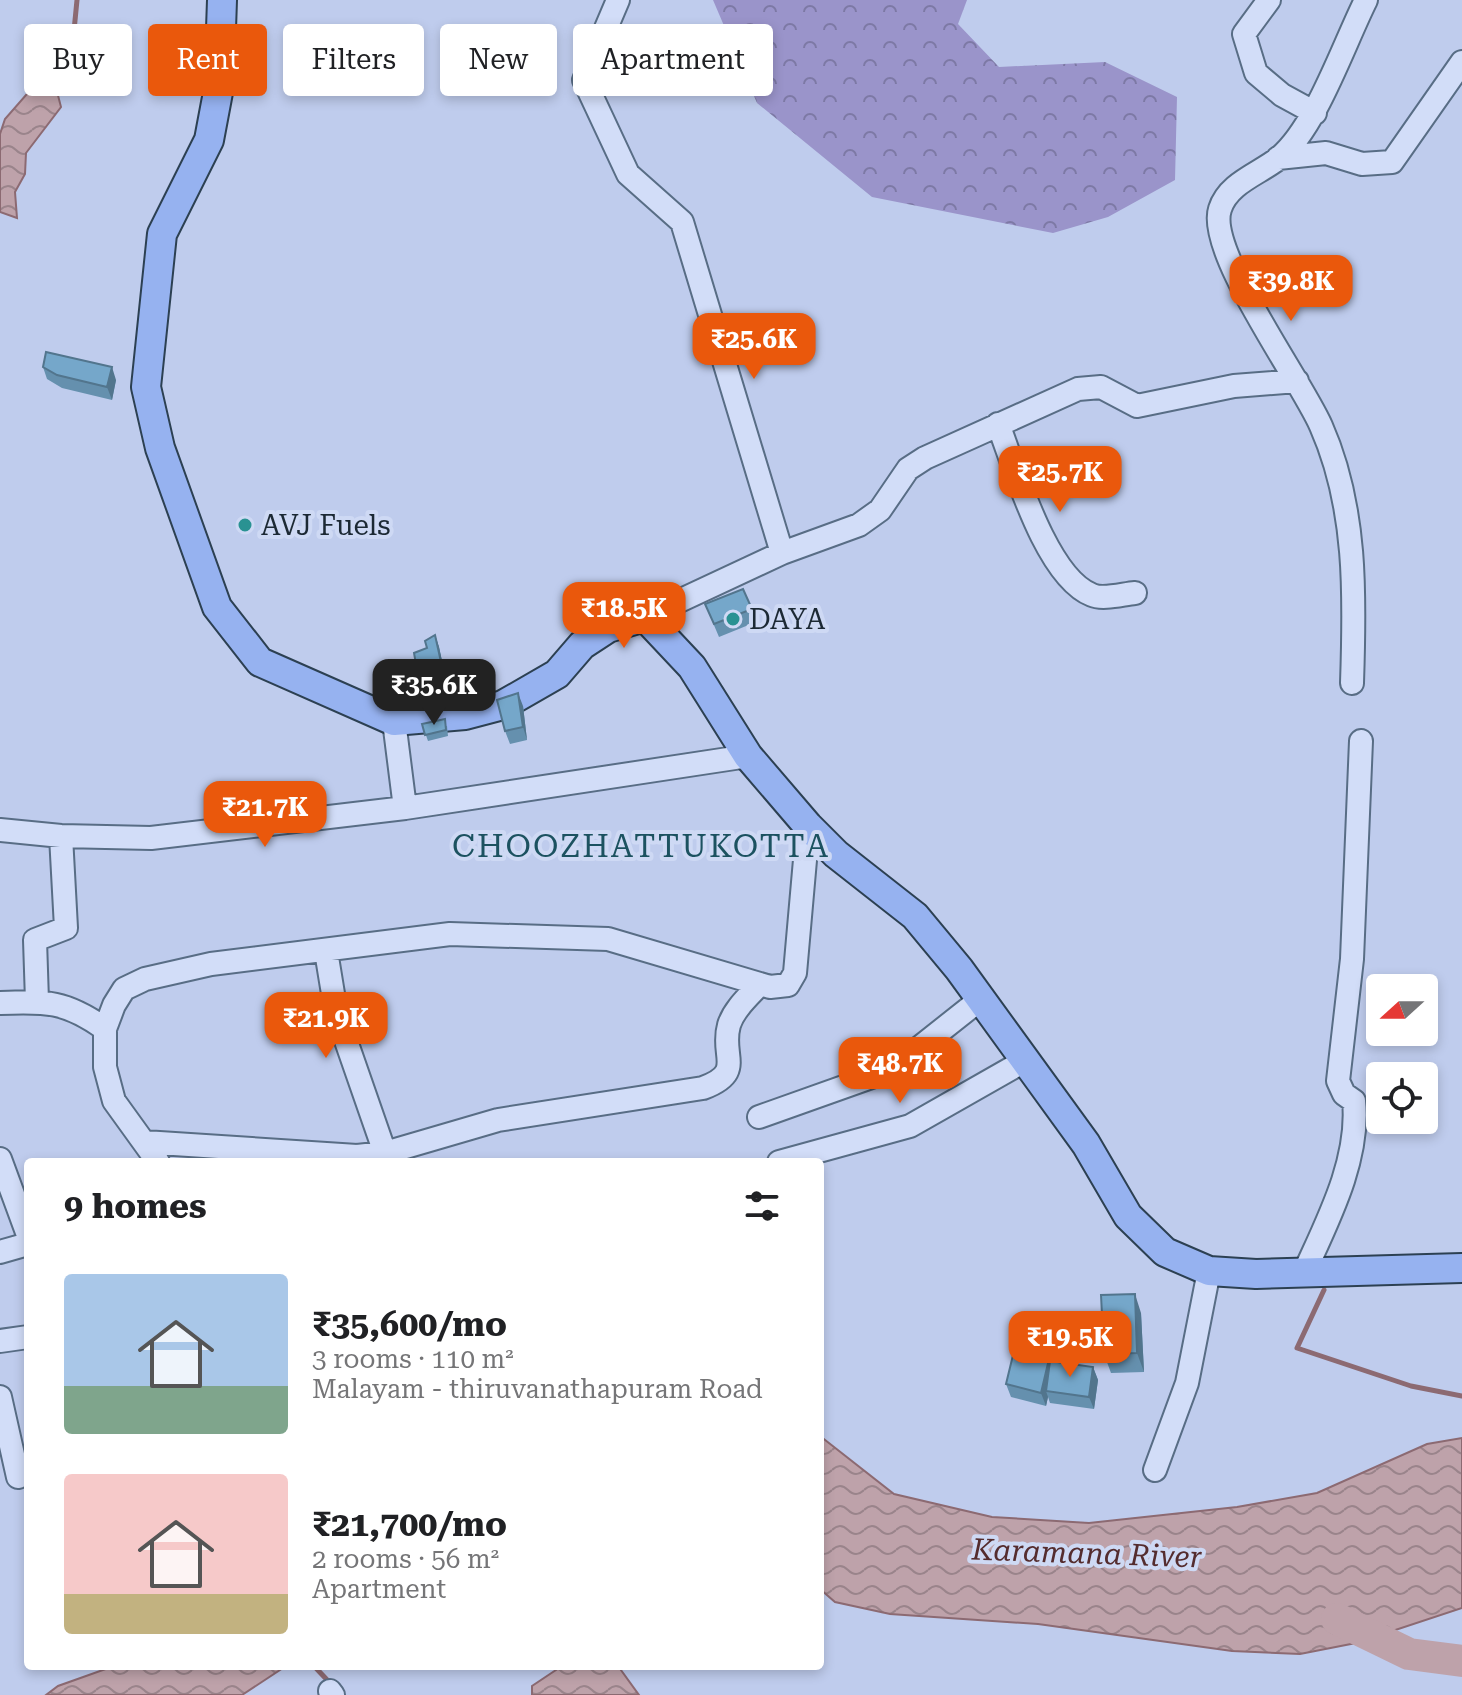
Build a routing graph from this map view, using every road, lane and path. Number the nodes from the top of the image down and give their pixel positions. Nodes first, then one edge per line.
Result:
1 (222, 0) edge
2 (618, 0) edge
3 (1269, 0) edge
4 (1366, 0) edge
5 (1462, 62) edge
6 (1315, 113) junction
7 (1278, 158) junction
8 (1297, 381) junction
9 (998, 424) junction
10 (782, 553) junction
11 (1135, 593) dead end
12 (645, 617) junction
13 (1352, 683) dead end
14 (394, 721) junction
15 (1361, 741) dead end
16 (748, 756) junction
17 (405, 808) junction
18 (808, 826) junction
19 (0, 830) edge
20 (61, 836) junction
21 (326, 951) junction
22 (760, 984) junction
23 (982, 998) junction
24 (37, 1001) junction
25 (0, 1003) edge
26 (105, 1029) junction
27 (1026, 1060) junction
28 (759, 1117) dead end
29 (144, 1142) junction
30 (385, 1153) junction
31 (155, 1158) edge
32 (794, 1158) edge
33 (0, 1159) edge
34 (24, 1224) edge
35 (24, 1245) edge
36 (0, 1252) edge
37 (1462, 1268) edge
38 (1209, 1271) junction
39 (1303, 1275) junction
40 (24, 1338) edge
41 (0, 1341) edge
42 (0, 1397) edge
43 (1155, 1470) dead end
44 (18, 1477) dead end

1 - 14 main road
2 - 10 street
3 - 6 street
4 - 6 street
5 - 7 street
6 - 7 street
7 - 8 street
8 - 9 street
8 - 13 street
9 - 10 street
9 - 11 street
10 - 12 street
12 - 14 main road
12 - 16 main road
14 - 17 street
15 - 39 street
16 - 17 street
16 - 18 main road
17 - 20 street
18 - 22 street
18 - 23 main road
19 - 20 street
20 - 24 street
21 - 22 street
21 - 26 street
21 - 30 street
22 - 30 street
23 - 27 main road
23 - 28 street
24 - 25 street
24 - 26 street
26 - 29 street
27 - 32 street
27 - 38 main road
29 - 30 street
29 - 31 street
33 - 34 street
35 - 36 street
37 - 39 main road
38 - 39 main road
38 - 43 street
40 - 41 street
42 - 44 street

